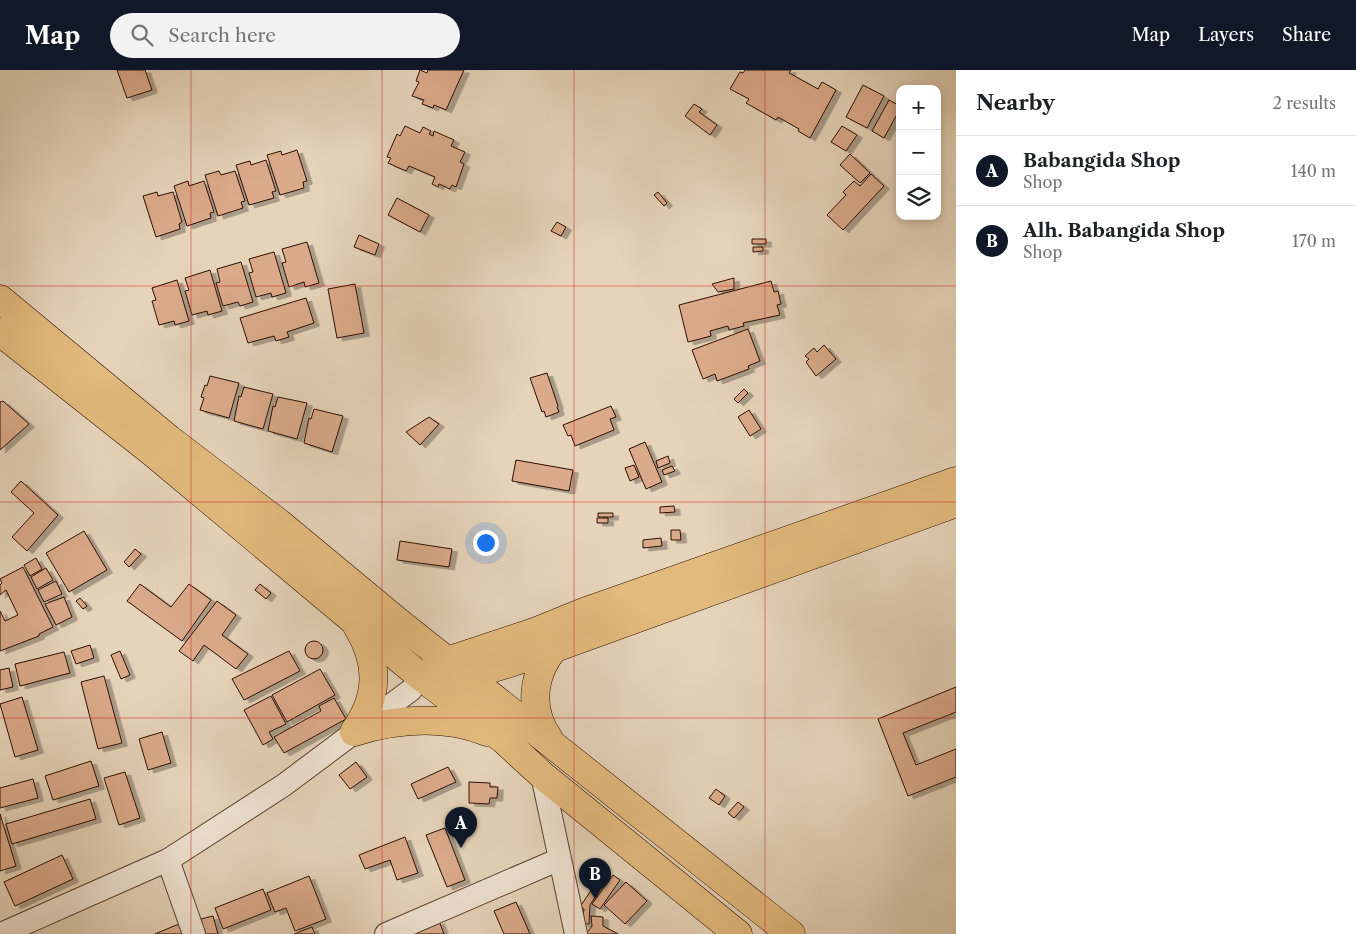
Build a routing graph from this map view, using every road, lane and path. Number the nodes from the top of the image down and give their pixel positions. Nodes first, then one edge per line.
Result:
1 (0, 299) edge
2 (0, 332) edge
3 (956, 481) edge
4 (956, 503) edge
5 (349, 616) junction
6 (555, 647) junction
7 (457, 668) junction
8 (422, 684) junction
9 (354, 732) junction
10 (504, 740) junction
11 (551, 742) junction
12 (542, 775) junction
13 (560, 859) junction
14 (168, 860) junction
15 (1, 934) edge
16 (194, 934) edge
17 (386, 934) edge
18 (576, 934) edge
19 (738, 934) edge
20 (791, 934) edge

1 - 7 main road
2 - 5 main road
3 - 7 main road
4 - 6 main road
5 - 8 main road
5 - 9 main road
6 - 7 main road
6 - 11 main road
7 - 8 main road
7 - 11 main road
8 - 9 street
8 - 10 main road
9 - 10 main road
9 - 14 street
10 - 12 main road
11 - 20 main road
12 - 13 street
12 - 19 main road
13 - 17 street
13 - 18 street
14 - 15 street
14 - 16 street

